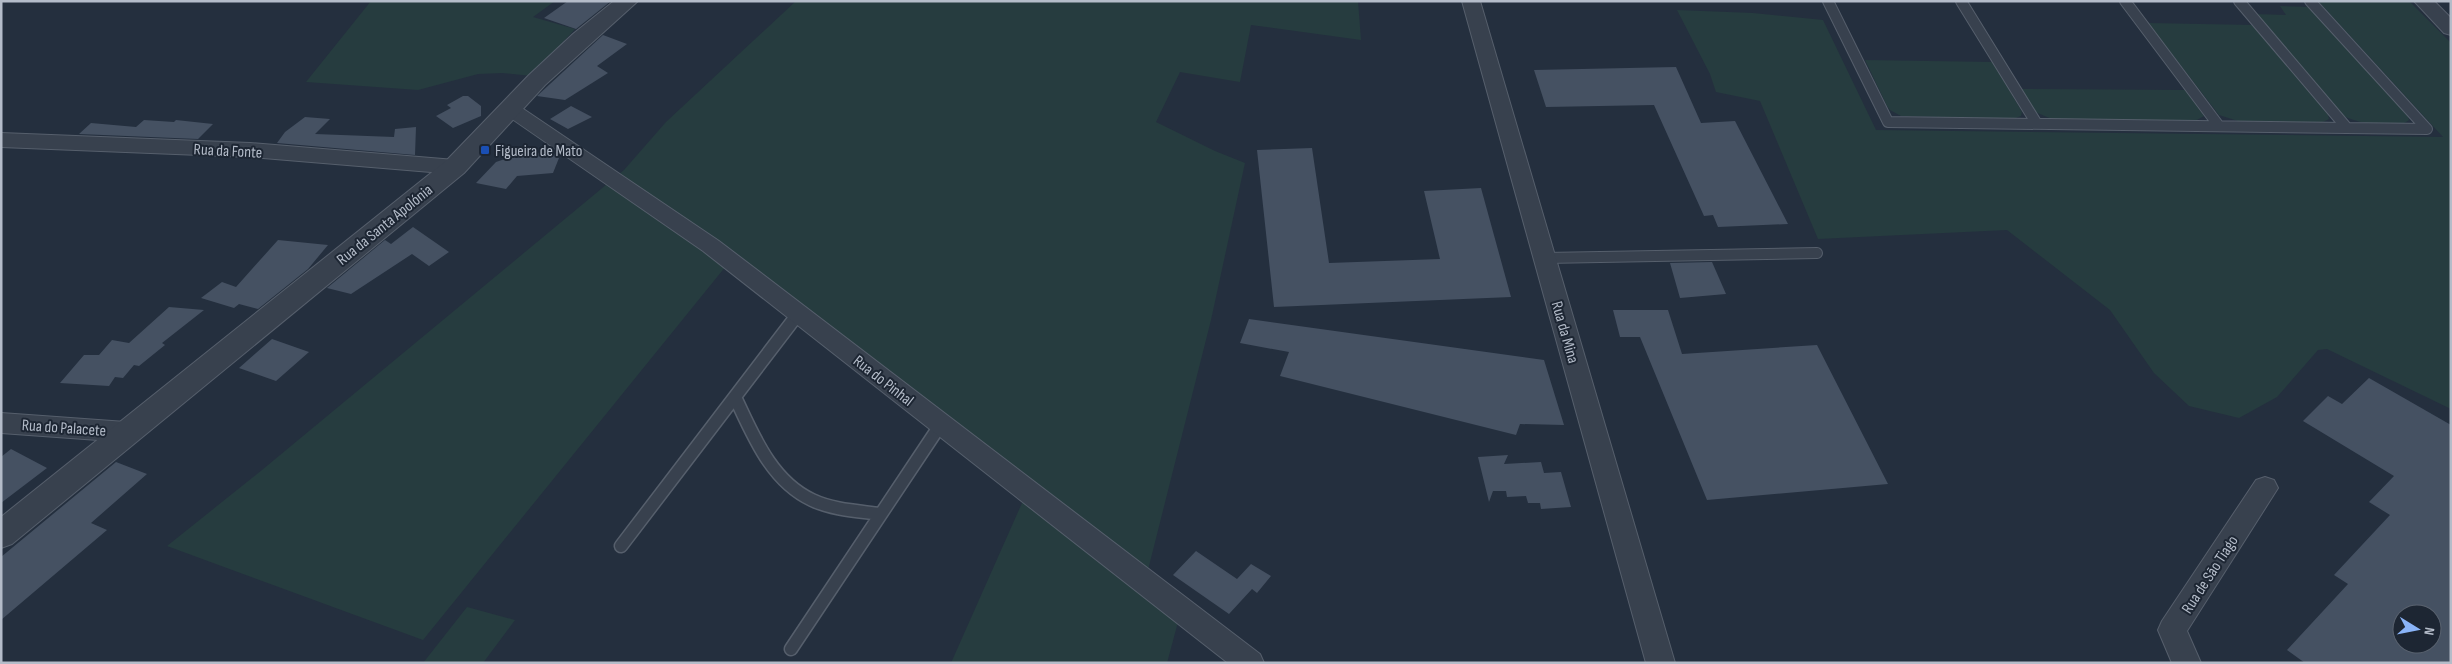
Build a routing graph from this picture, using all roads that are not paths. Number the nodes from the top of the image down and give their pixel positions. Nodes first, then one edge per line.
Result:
1 (628, 1) edge
2 (1471, 1) edge
3 (1828, 1) edge
4 (1961, 1) edge
5 (2125, 1) edge
6 (2239, 1) edge
7 (2310, 1) edge
8 (2423, 1) edge
9 (2451, 29) edge
10 (509, 108) junction
11 (2037, 124) junction
12 (2219, 126) junction
13 (2347, 128) junction
14 (1, 140) edge
15 (455, 167) junction
16 (1817, 253) dead end
17 (1545, 258) junction
18 (798, 314) junction
19 (735, 397) junction
20 (1, 423) edge
21 (940, 424) junction
22 (126, 432) junction
23 (2265, 488) dead end
24 (880, 514) junction
25 (1, 535) edge
26 (621, 546) dead end
27 (791, 649) dead end
28 (1250, 663) edge
29 (1661, 663) edge
30 (2187, 663) edge

1 - 10 street, Rua da Santa Apolónia
2 - 17 street, Rua da Mina
3 - 11 lane
4 - 11 lane
5 - 12 lane
6 - 13 lane
7 - 13 lane
8 - 9 street
10 - 15 street, Rua da Santa Apolónia
10 - 18 street, Rua do Pinhal
11 - 12 lane
12 - 13 lane
14 - 15 street, Rua da Fonte
15 - 22 street, Rua da Santa Apolónia
16 - 17 lane
17 - 29 street, Rua da Mina
18 - 19 lane
18 - 21 street, Rua do Pinhal
19 - 24 lane
19 - 26 lane
20 - 22 street, Rua do Palacete
21 - 24 lane
21 - 28 street, Rua do Pinhal
22 - 25 street, Rua da Santa Apolónia
23 - 30 street, Rua de São Tiago
24 - 27 lane

